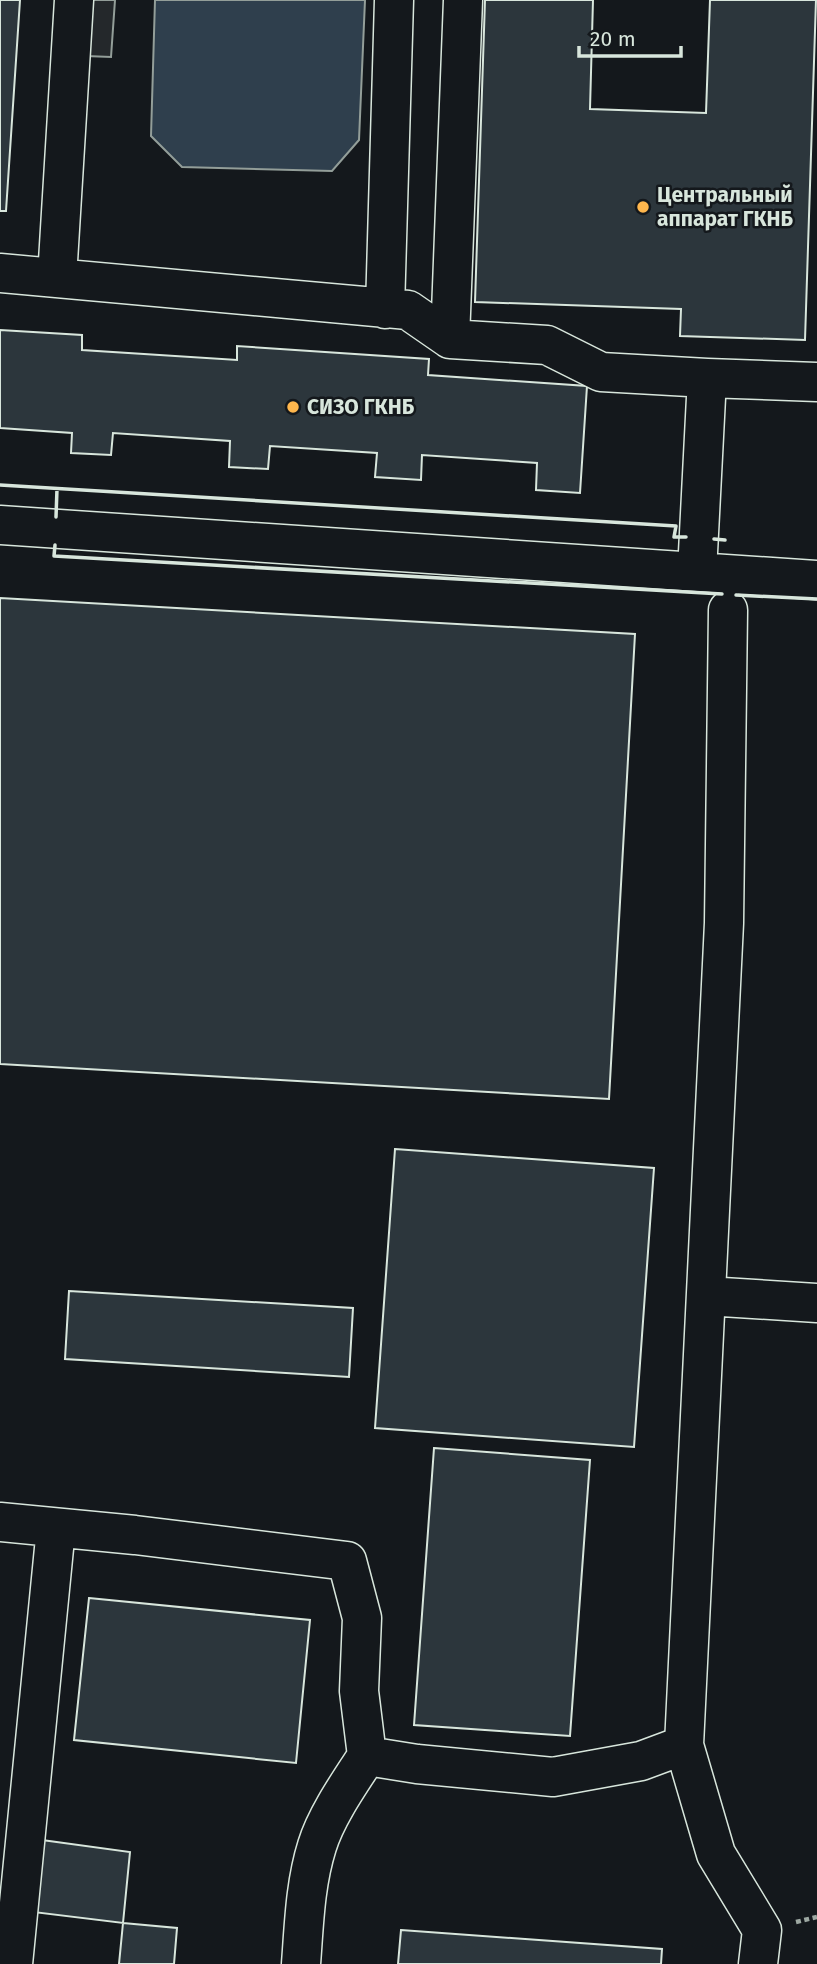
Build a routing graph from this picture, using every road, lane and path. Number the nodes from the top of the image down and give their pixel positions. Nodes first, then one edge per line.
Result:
1 (74, 0) edge
2 (394, 0) edge
3 (463, 0) edge
4 (0, 272) edge
5 (57, 278) junction
6 (385, 309) junction
7 (450, 339) junction
8 (707, 378) junction
9 (817, 382) edge
10 (0, 525) edge
11 (697, 572) junction
12 (817, 580) edge
13 (728, 610) dead end
14 (706, 1296) junction
15 (817, 1303) edge
16 (0, 1522) edge
17 (56, 1528) junction
18 (684, 1745) junction
19 (367, 1756) junction
20 (13, 1964) edge
21 (302, 1964) edge
22 (758, 1964) edge

1 - 5 lane
2 - 6 lane
3 - 7 lane
4 - 5 lane
5 - 6 lane
6 - 7 lane
7 - 8 lane
8 - 9 lane
8 - 11 lane
10 - 11 lane
11 - 12 lane
13 - 14 lane
14 - 15 lane
14 - 18 lane
16 - 17 lane
17 - 19 lane
17 - 20 lane
18 - 19 lane
18 - 22 lane
19 - 21 lane

